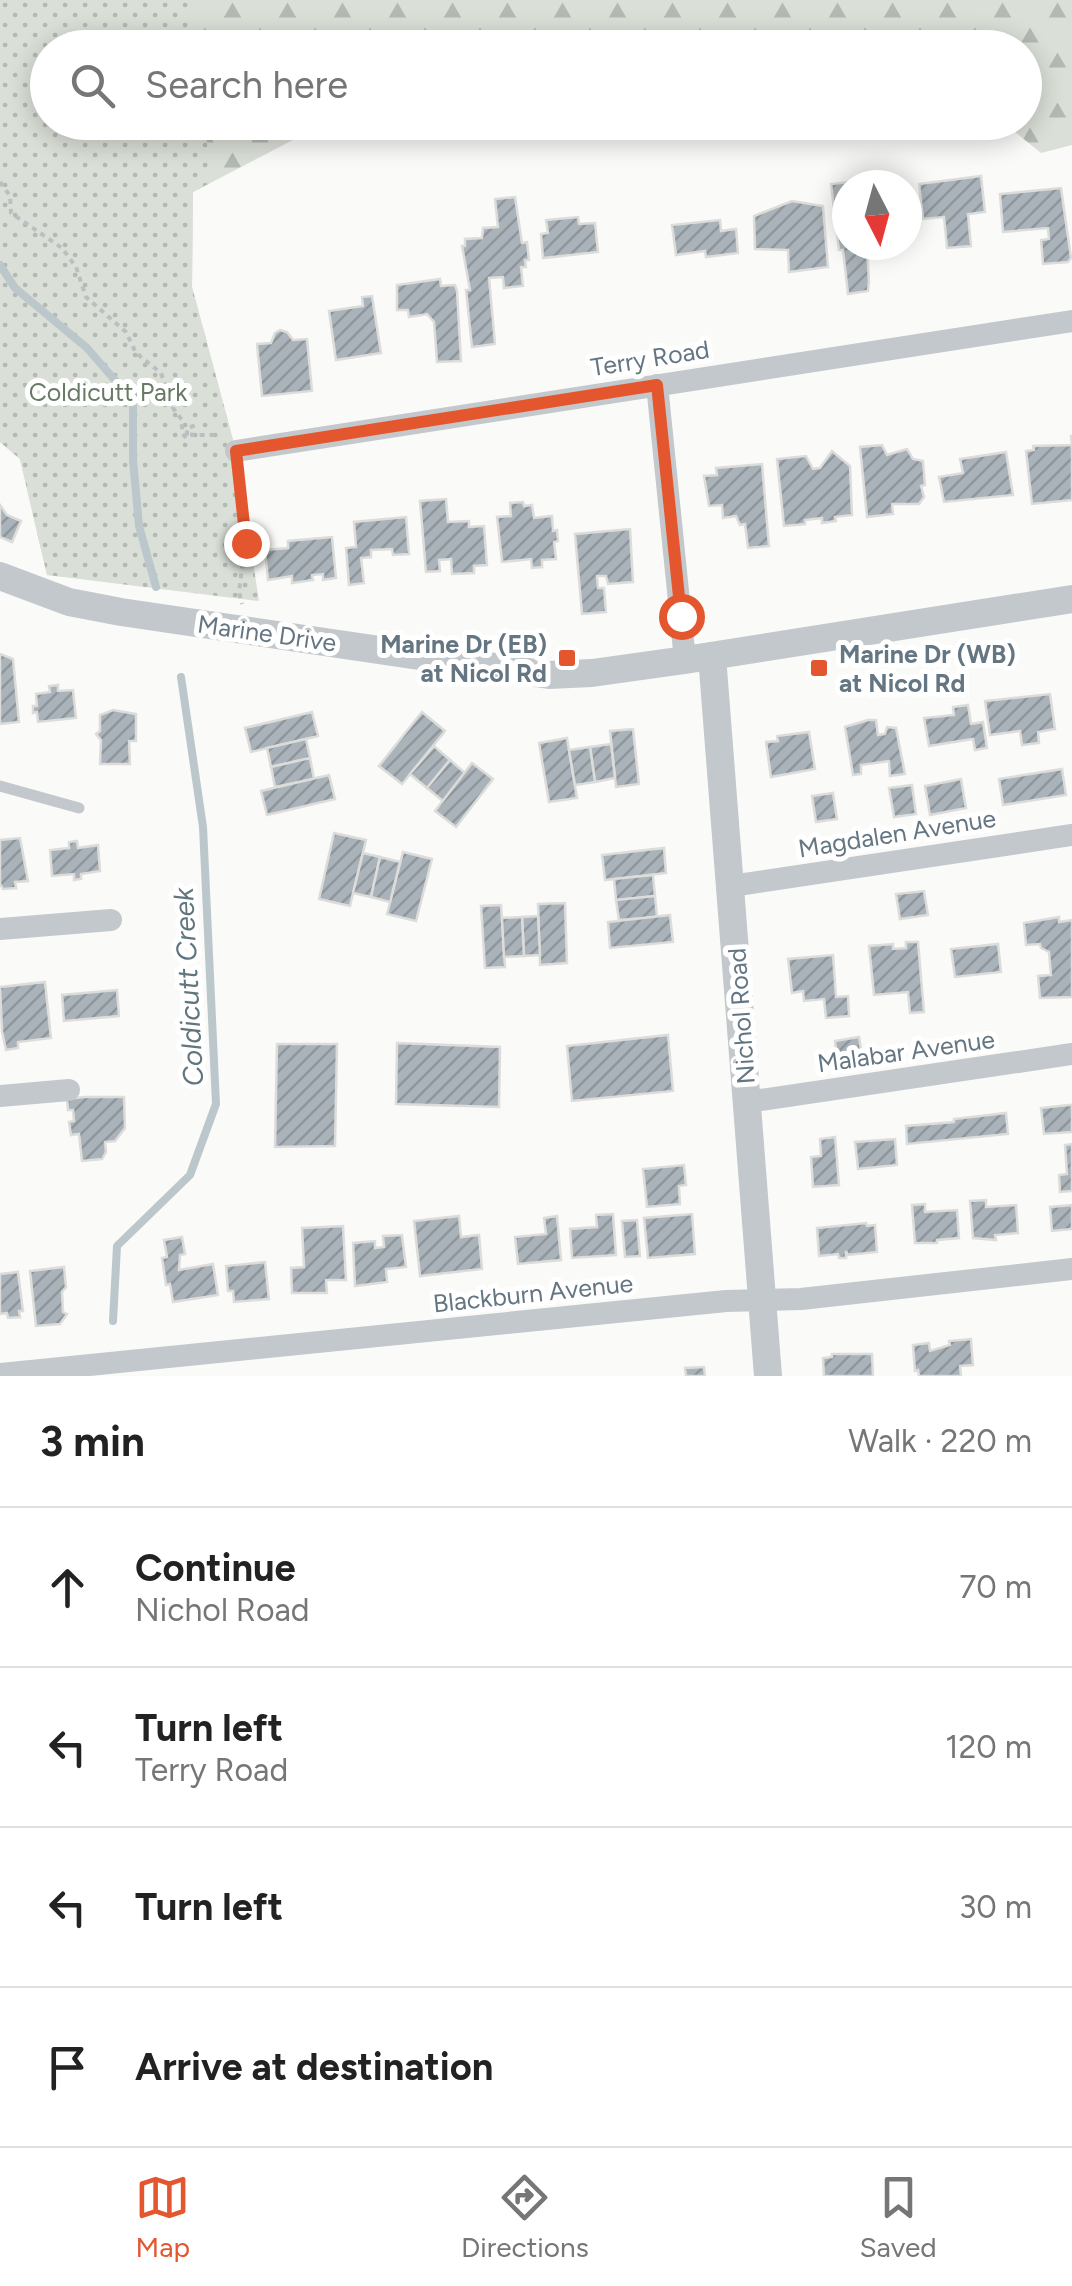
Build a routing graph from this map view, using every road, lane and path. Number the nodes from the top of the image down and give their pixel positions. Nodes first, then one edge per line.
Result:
1 (0, 182) edge
2 (1072, 320) edge
3 (657, 385) junction
4 (236, 451) junction
5 (0, 576) edge
6 (1072, 599) edge
7 (242, 608) dead end
8 (699, 658) junction
9 (0, 786) edge
10 (79, 808) dead end
11 (1072, 835) edge
12 (731, 886) junction
13 (111, 920) dead end
14 (0, 928) edge
15 (1072, 1054) edge
16 (69, 1090) dead end
17 (0, 1096) edge
18 (747, 1102) junction
19 (1072, 1269) edge
20 (762, 1300) junction
21 (0, 1374) edge
22 (768, 1376) edge

1 - 4 path
2 - 3 street, Terry Road
3 - 4 street, Terry Road
3 - 8 street, Nichol Road
4 - 7 path
5 - 8 street, Marine Drive
6 - 8 street, Marine Drive
8 - 12 street, Nichol Road
9 - 10 lane
11 - 12 street, Magdalen Avenue
12 - 18 street, Nichol Road
13 - 14 street
15 - 18 street, Malabar Avenue
16 - 17 street
18 - 20 street, Nichol Road
19 - 20 street, Blackburn Avenue
20 - 21 street, Blackburn Avenue
20 - 22 street, Nichol Road

